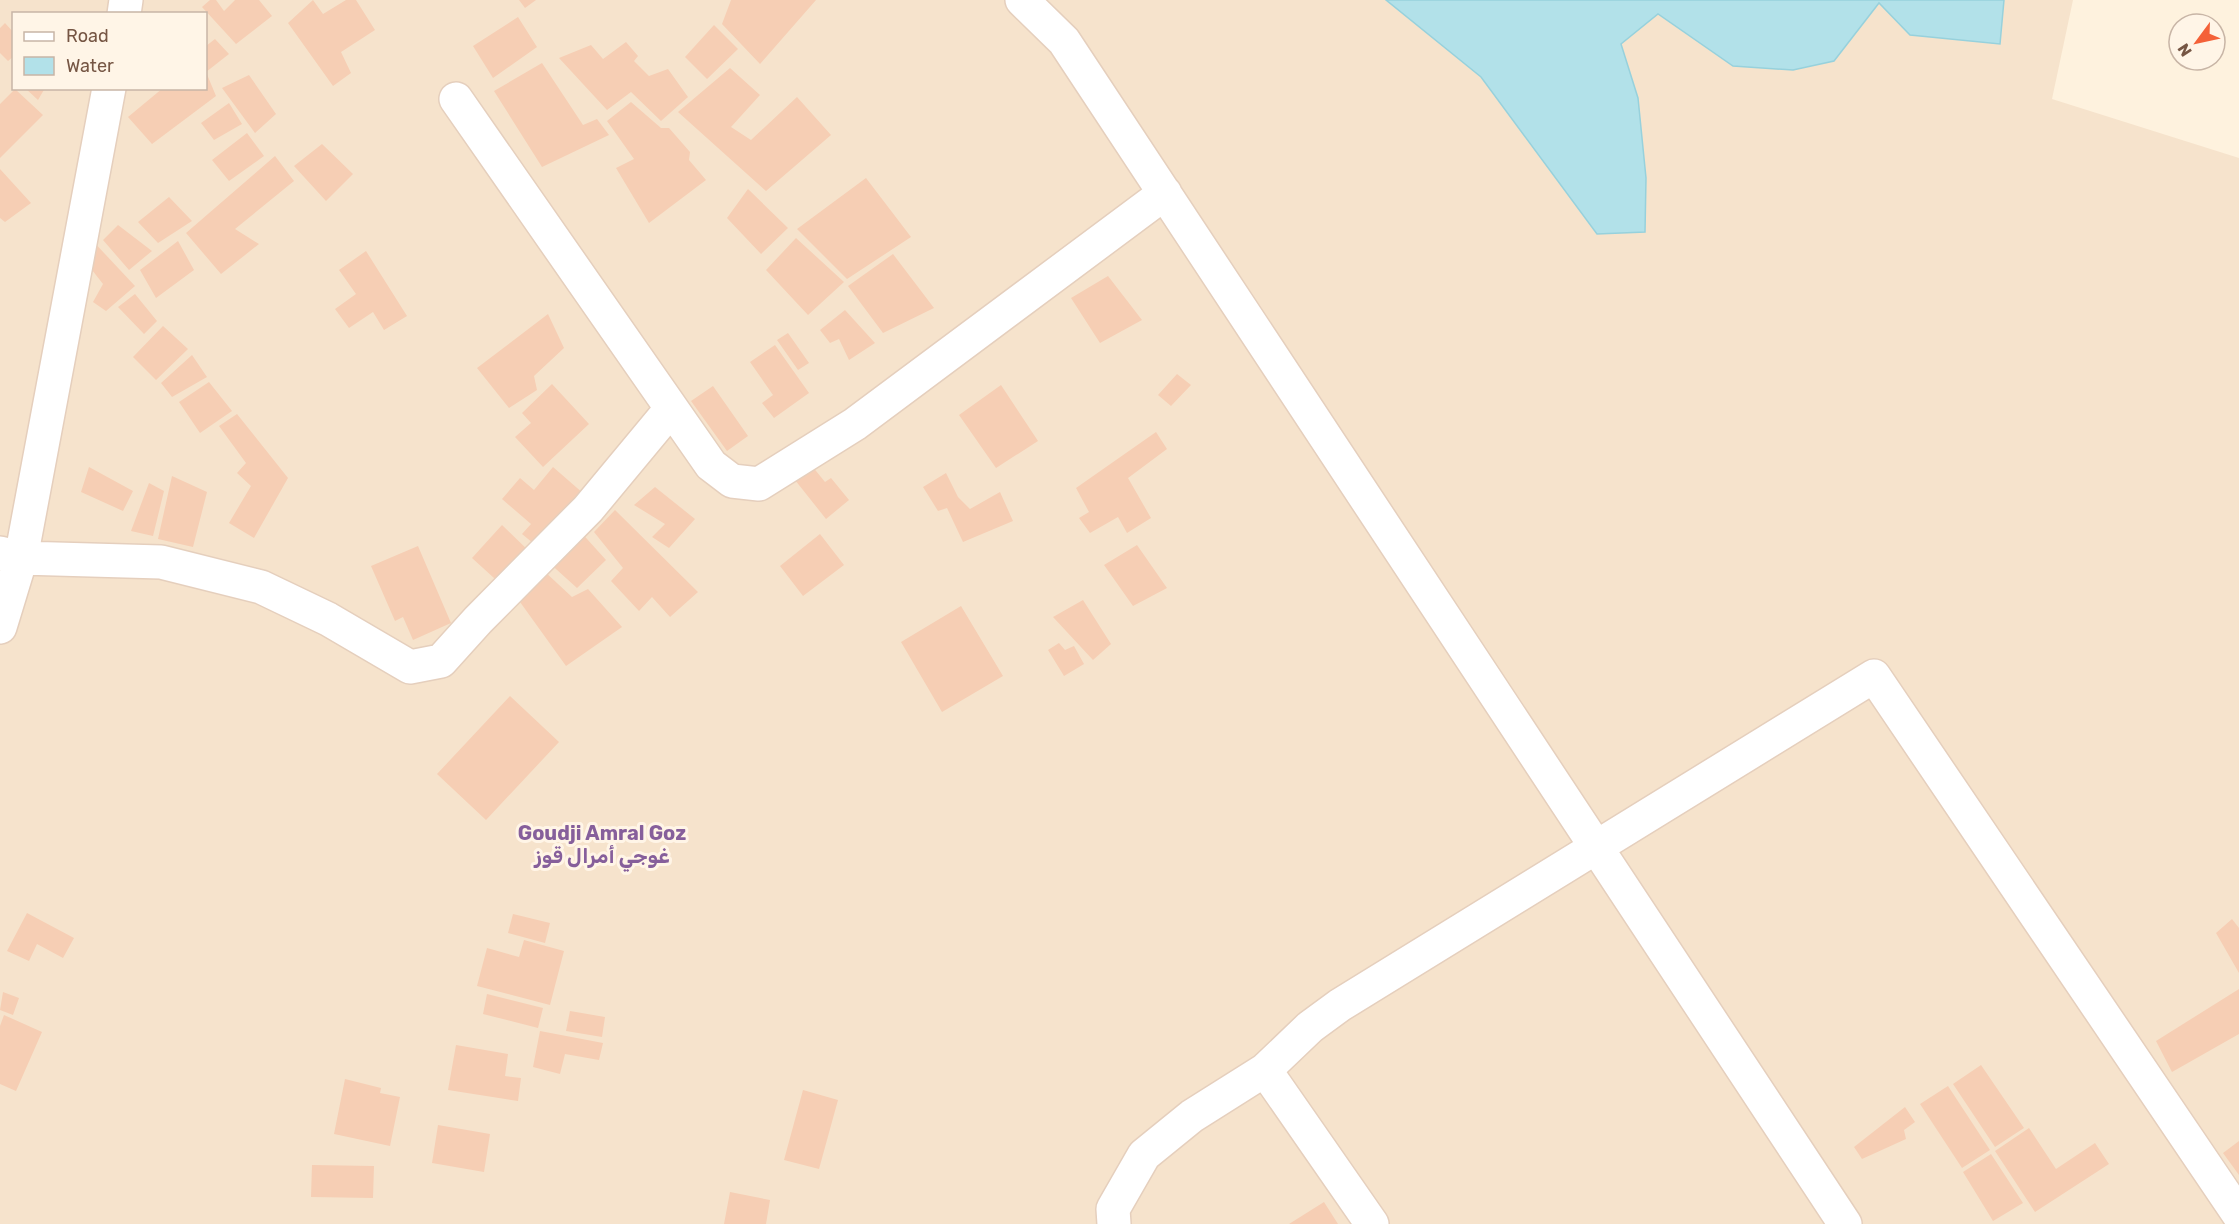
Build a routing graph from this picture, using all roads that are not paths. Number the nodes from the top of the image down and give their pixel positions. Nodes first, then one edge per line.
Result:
1 (1022, 0) edge
2 (109, 90) edge
3 (456, 99) dead end
4 (1165, 193) junction
5 (671, 409) junction
6 (11, 555) edge
7 (0, 627) edge
8 (1597, 848) junction
9 (1265, 1070) junction
10 (2239, 1215) edge
11 (1114, 1224) edge
12 (1372, 1224) edge
13 (1845, 1224) edge

1 - 4 street
2 - 6 street
3 - 5 street
4 - 5 street
4 - 8 street
5 - 6 street
6 - 7 street
8 - 9 street
8 - 10 street
8 - 13 street
9 - 11 street
9 - 12 street

